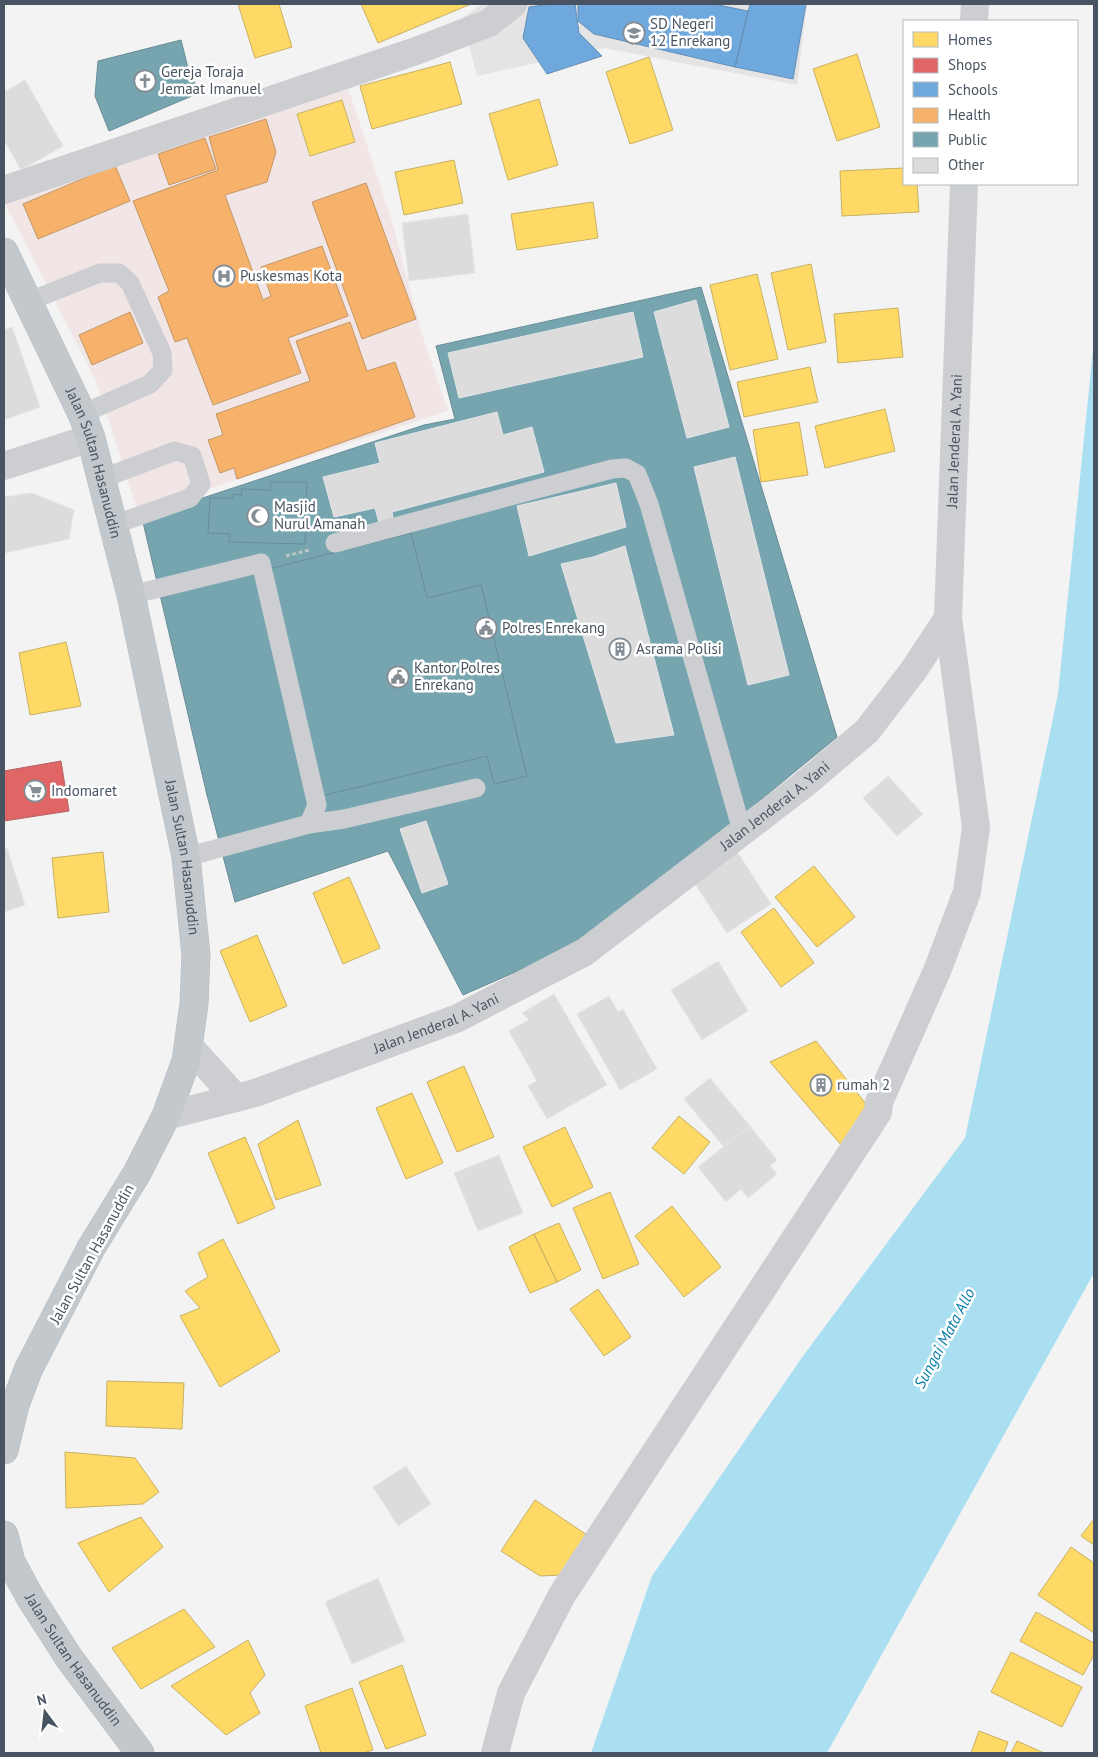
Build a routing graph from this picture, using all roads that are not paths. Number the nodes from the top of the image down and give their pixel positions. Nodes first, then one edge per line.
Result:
1 (512, 4) edge
2 (976, 4) edge
3 (974, 20) edge
4 (964, 185) edge
5 (4, 190) edge
6 (4, 252) edge
7 (27, 302) junction
8 (86, 426) junction
9 (4, 466) edge
10 (101, 479) junction
11 (113, 525) junction
12 (335, 543) road end
13 (131, 595) junction
14 (948, 618) junction
15 (476, 788) dead end
16 (309, 824) junction
17 (742, 831) junction
18 (186, 857) junction
19 (188, 1046) junction
20 (236, 1098) junction
21 (166, 1116) junction
22 (4, 1450) edge
23 (4, 1534) edge
24 (140, 1753) edge
25 (495, 1753) edge

1 - 5 street
2 - 3 street
4 - 14 street, Jalan Jenderal A. Yani
6 - 7 highway, Jalan Sultan Hasanuddin
7 - 8 highway, Jalan Sultan Hasanuddin
7 - 8 lane
8 - 9 street
8 - 10 highway, Jalan Sultan Hasanuddin
10 - 11 highway, Jalan Sultan Hasanuddin
10 - 11 lane
11 - 13 highway, Jalan Sultan Hasanuddin
12 - 17 lane
13 - 16 lane
13 - 18 highway, Jalan Sultan Hasanuddin
14 - 17 street, Jalan Jenderal A. Yani
14 - 25 street
15 - 16 lane
16 - 18 lane
17 - 20 street, Jalan Jenderal A. Yani
18 - 19 highway, Jalan Sultan Hasanuddin
19 - 20 street
19 - 21 highway, Jalan Sultan Hasanuddin
20 - 21 street, Jalan Jenderal A. Yani
21 - 22 highway, Jalan Sultan Hasanuddin
23 - 24 highway, Jalan Sultan Hasanuddin

